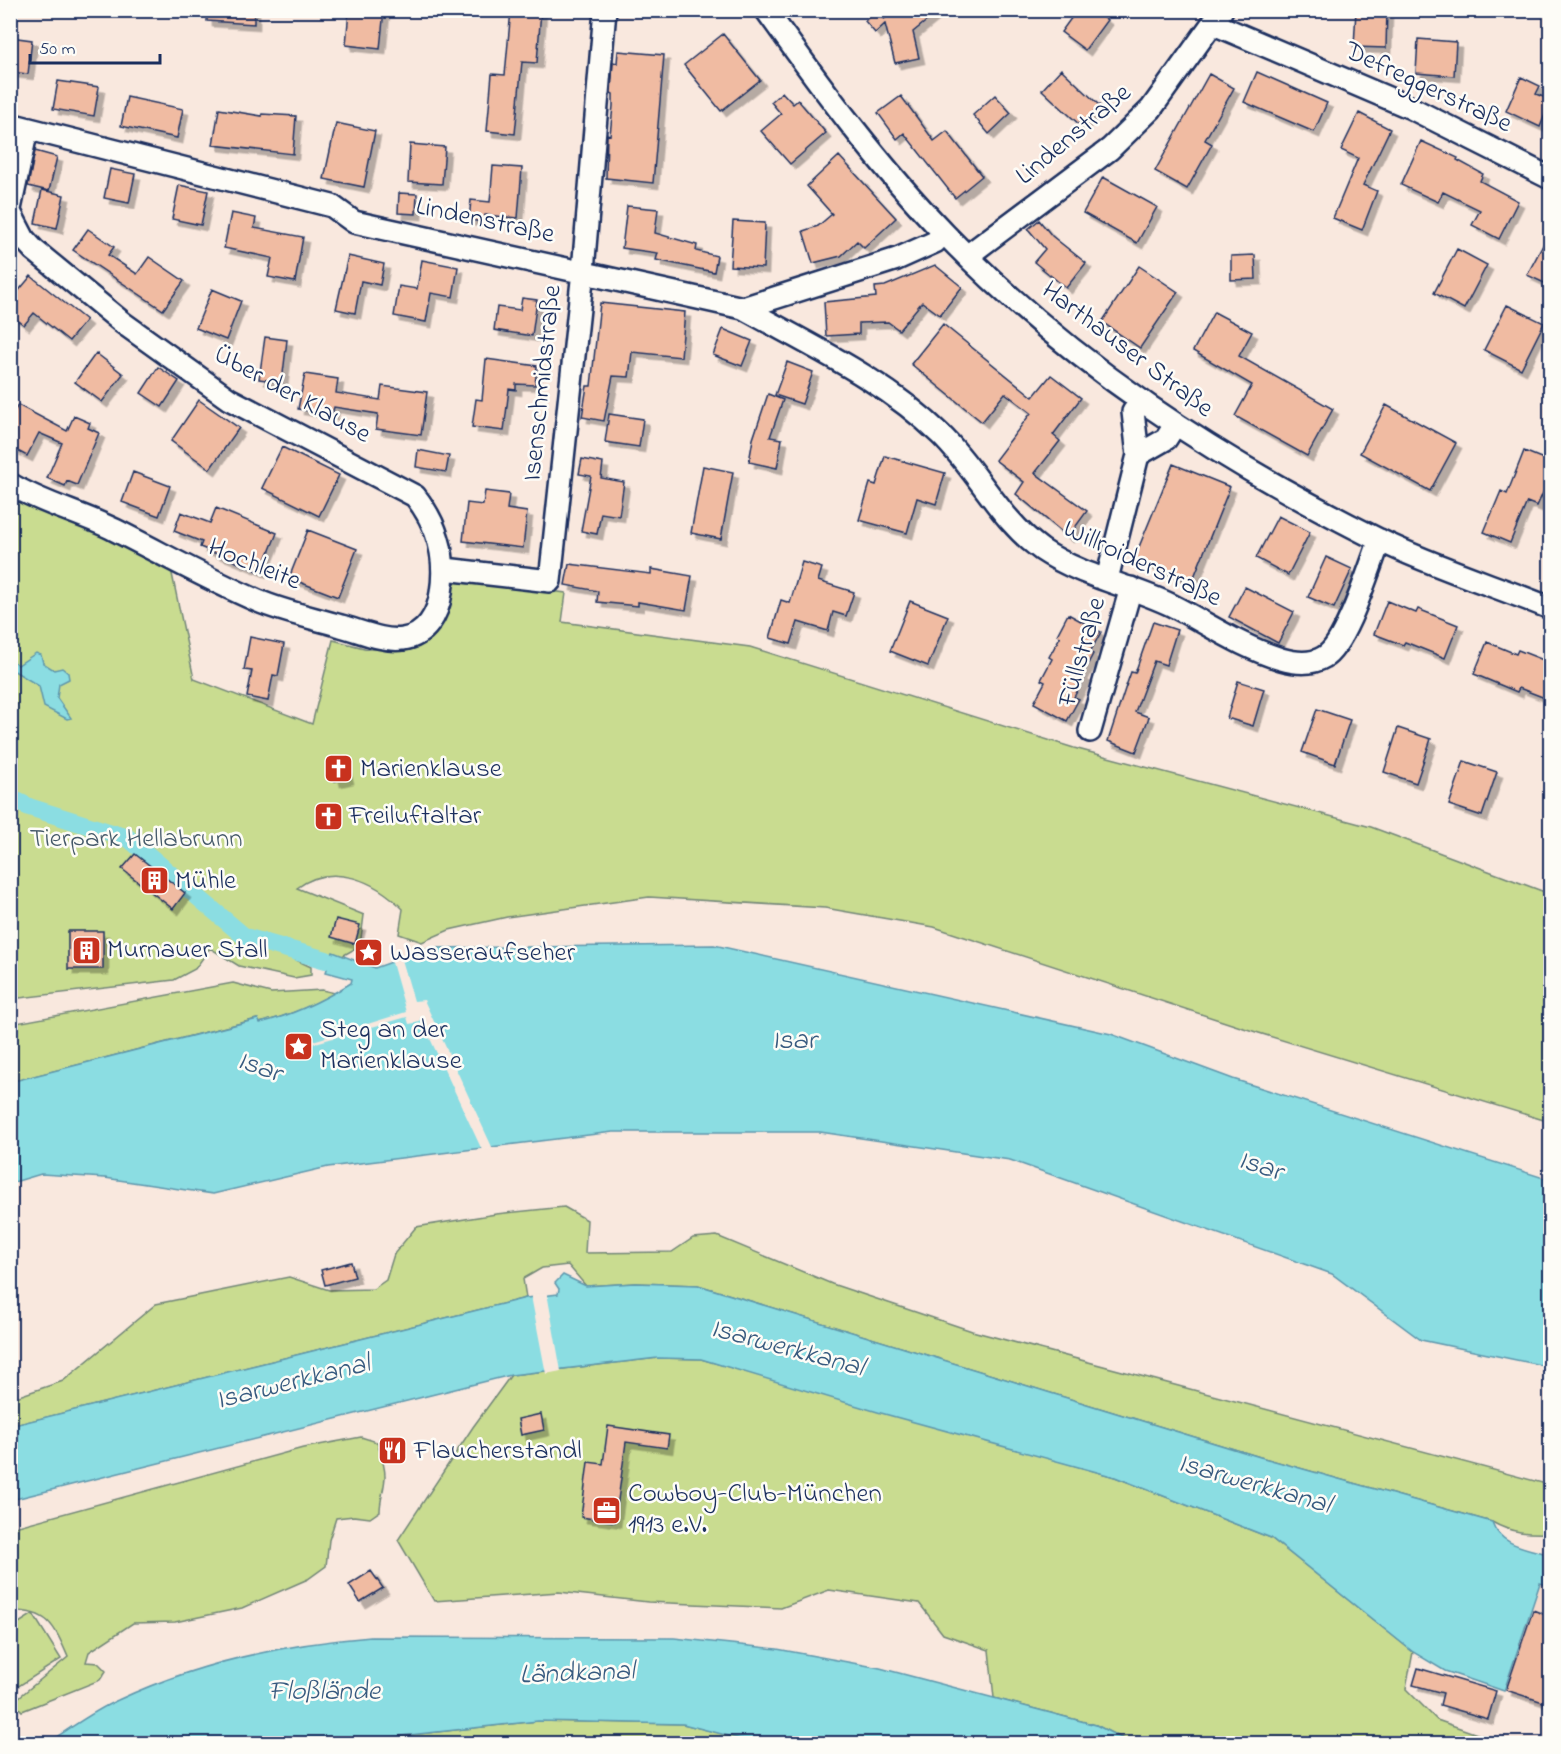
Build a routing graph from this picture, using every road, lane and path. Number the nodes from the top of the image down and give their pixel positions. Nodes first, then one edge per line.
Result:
1 (605, 10) edge
2 (766, 10) edge
3 (1218, 17) edge
4 (19, 126) edge
5 (1551, 178) edge
6 (11, 198) edge
7 (10, 211) edge
8 (944, 233) junction
9 (967, 256) junction
10 (583, 271) junction
11 (743, 308) junction
12 (1140, 402) junction
13 (1174, 425) junction
14 (1138, 455) junction
15 (10, 484) edge
16 (1380, 540) junction
17 (445, 569) junction
18 (1107, 579) junction
19 (1131, 588) junction
20 (1551, 608) edge
21 (1090, 731) dead end

1 - 10 street, Isenschmidstraße
2 - 8 street, Harthauser Straße
3 - 5 street, Defreggerstraße
3 - 9 street, Lindenstraße
4 - 6 street, Über der Klause
4 - 10 street, Lindenstraße
6 - 7 street, Über der Klause
7 - 17 street, Über der Klause
8 - 9 street, Harthauser Straße
8 - 11 street
9 - 12 street, Harthauser Straße
10 - 11 street, Lindenstraße
10 - 17 street, Isenschmidstraße
11 - 18 street, Willroiderstraße
12 - 13 street, Harthauser Straße
12 - 14 street, Füllstraße
13 - 14 street
13 - 16 street, Harthauser Straße
14 - 18 street, Füllstraße
15 - 17 street, Hochleite
16 - 19 street, Willroiderstraße
16 - 20 street, Harthauser Straße
18 - 19 street, Willroiderstraße
19 - 21 street, Füllstraße

